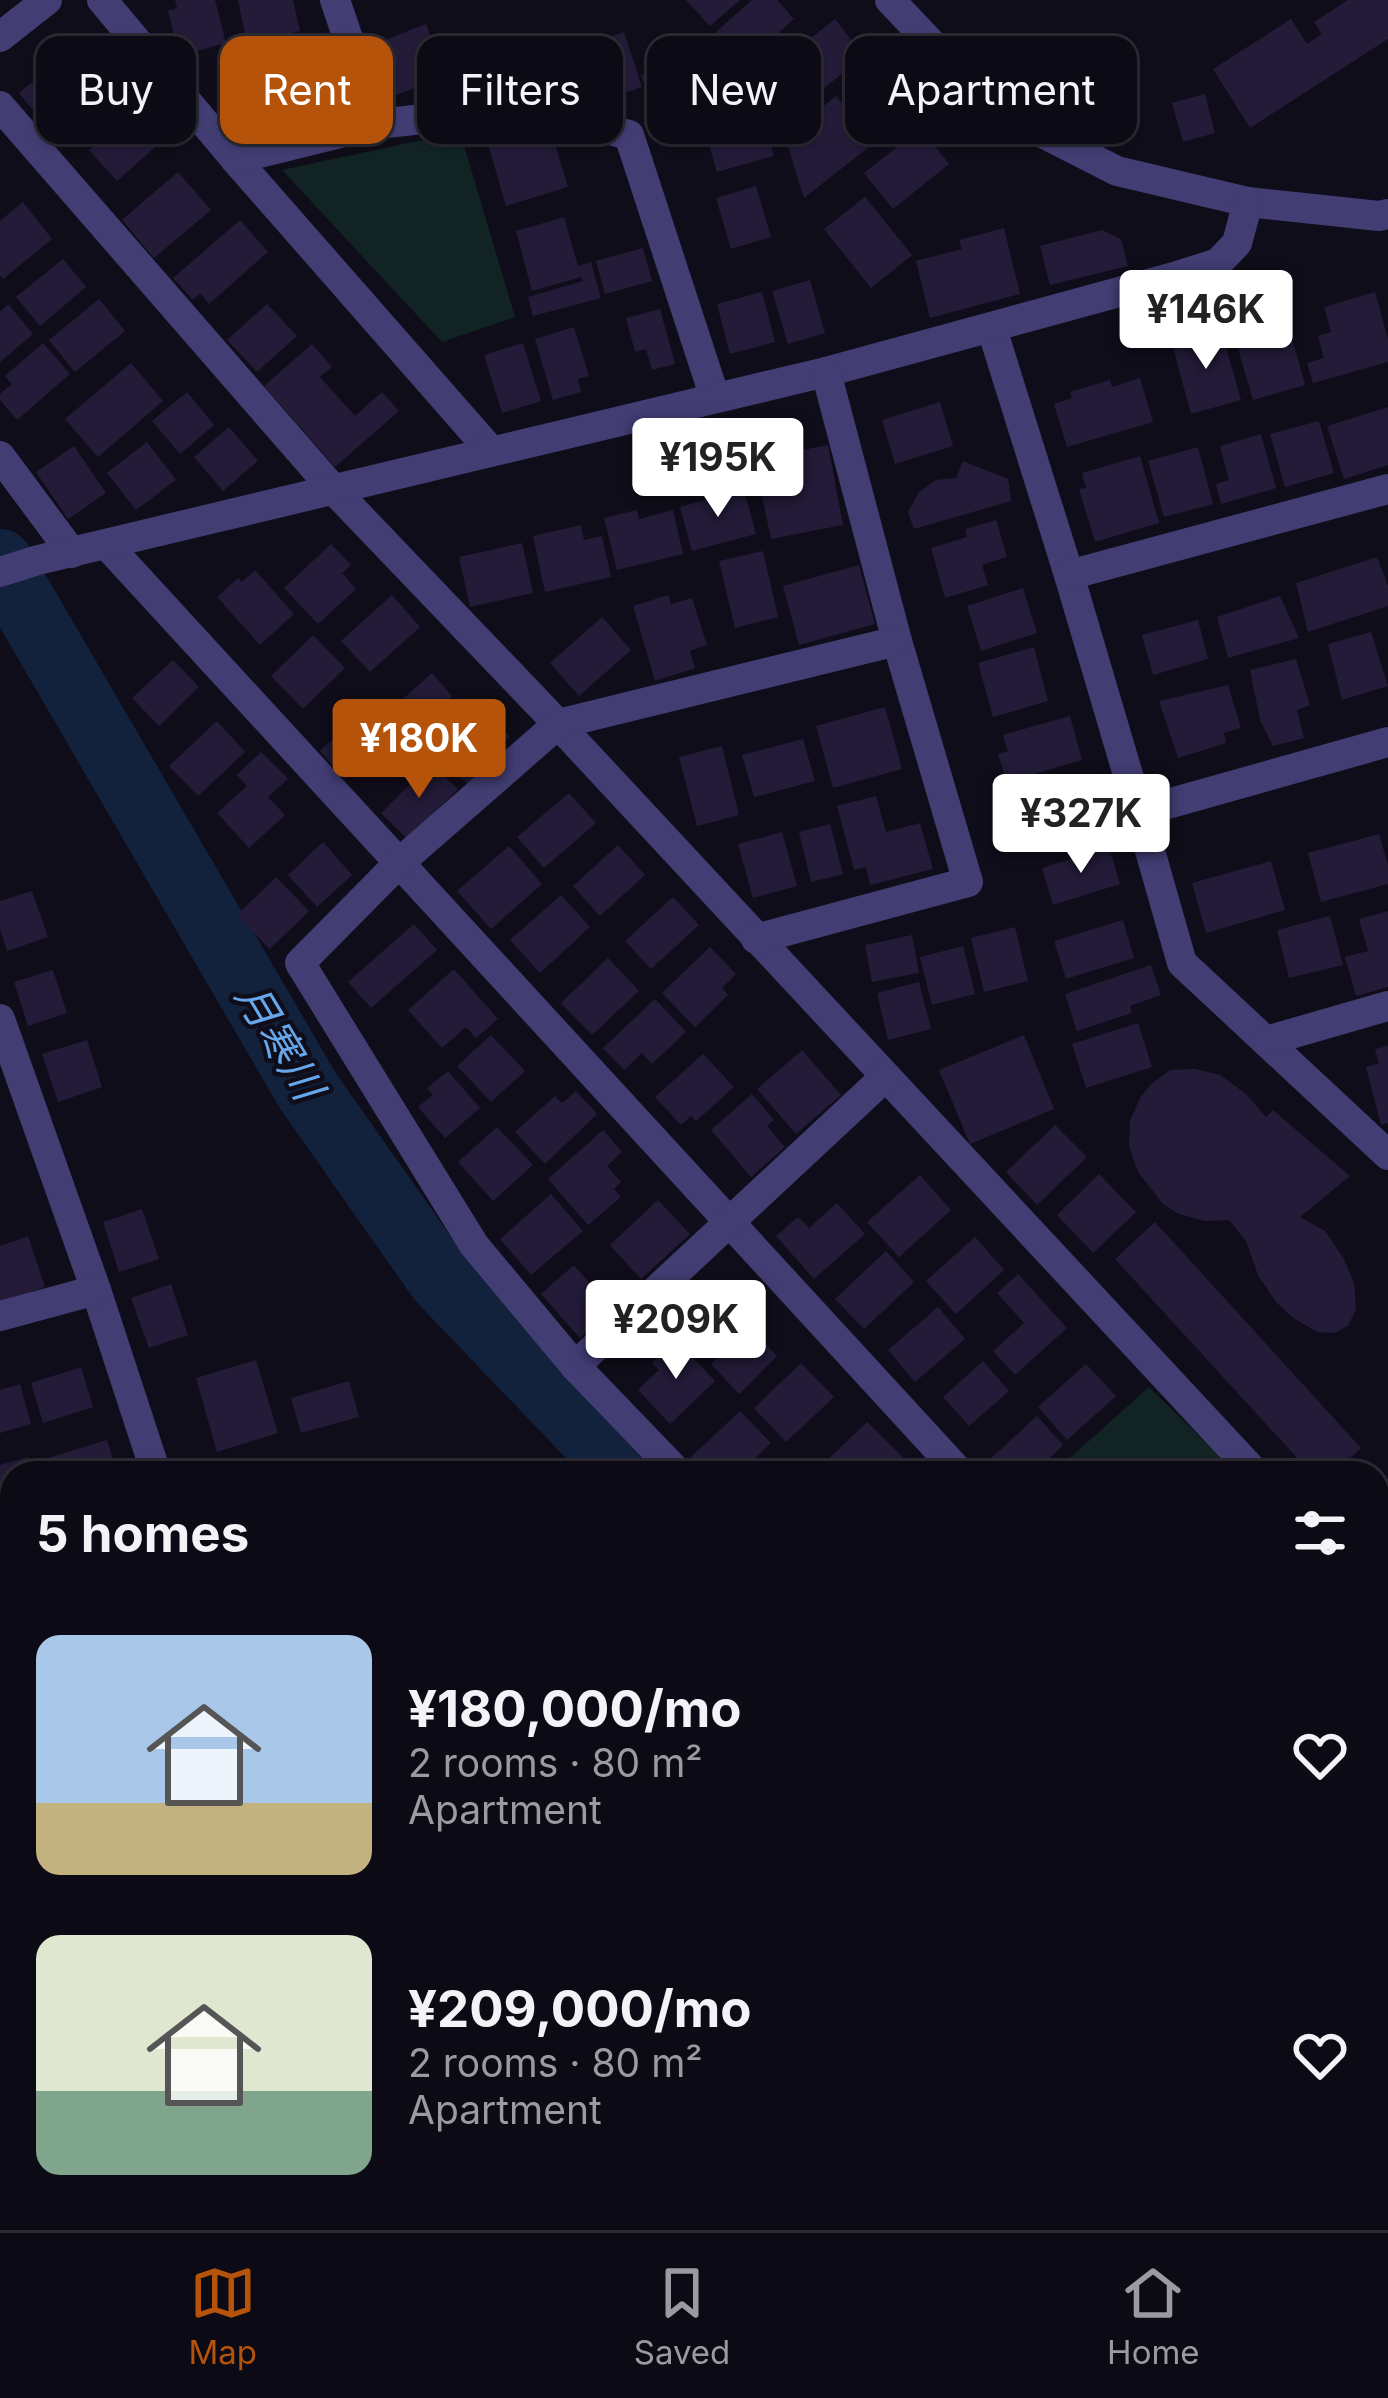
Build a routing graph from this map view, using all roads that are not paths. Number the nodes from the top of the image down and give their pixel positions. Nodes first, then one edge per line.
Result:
1 (47, 0) edge
2 (102, 0) edge
3 (335, 0) edge
4 (890, 0) edge
5 (347, 36) edge
6 (0, 37) edge
7 (0, 106) edge
8 (393, 122) edge
9 (295, 144) edge
10 (235, 159) junction
11 (1248, 202) junction
12 (1388, 214) edge
13 (992, 329) junction
14 (826, 372) junction
15 (715, 398) junction
16 (491, 451) junction
17 (0, 456) edge
18 (1388, 489) edge
19 (334, 490) junction
20 (107, 545) junction
21 (72, 554) junction
22 (0, 572) edge
23 (1069, 575) junction
24 (897, 641) junction
25 (558, 724) junction
26 (1388, 742) edge
27 (1139, 812) junction
28 (399, 863) junction
29 (756, 939) junction
30 (1388, 1006) edge
31 (0, 1019) edge
32 (1266, 1041) junction
33 (885, 1077) junction
34 (1388, 1155) edge
35 (730, 1221) junction
36 (96, 1290) junction
37 (0, 1316) edge
38 (575, 1366) junction
39 (152, 1461) edge
40 (666, 1461) edge
41 (949, 1461) edge
42 (1244, 1461) edge

1 - 6 street
2 - 10 street
3 - 5 street
4 - 11 street
7 - 19 street
8 - 15 street
9 - 10 street
10 - 16 street
11 - 12 street
11 - 13 street
13 - 14 street
13 - 23 street
14 - 15 street
14 - 24 street
15 - 16 street
16 - 19 street
17 - 21 street
18 - 23 street
19 - 20 street
19 - 25 street
20 - 21 street
20 - 28 street
21 - 22 street
23 - 27 street
24 - 25 street
24 - 29 street
25 - 28 street
25 - 29 street
26 - 27 street
27 - 32 street
28 - 35 street
28 - 38 street
29 - 33 street
30 - 32 street
31 - 36 street
32 - 34 street
33 - 35 street
33 - 42 street
35 - 38 street
35 - 41 street
36 - 37 street
36 - 39 street
38 - 40 street

